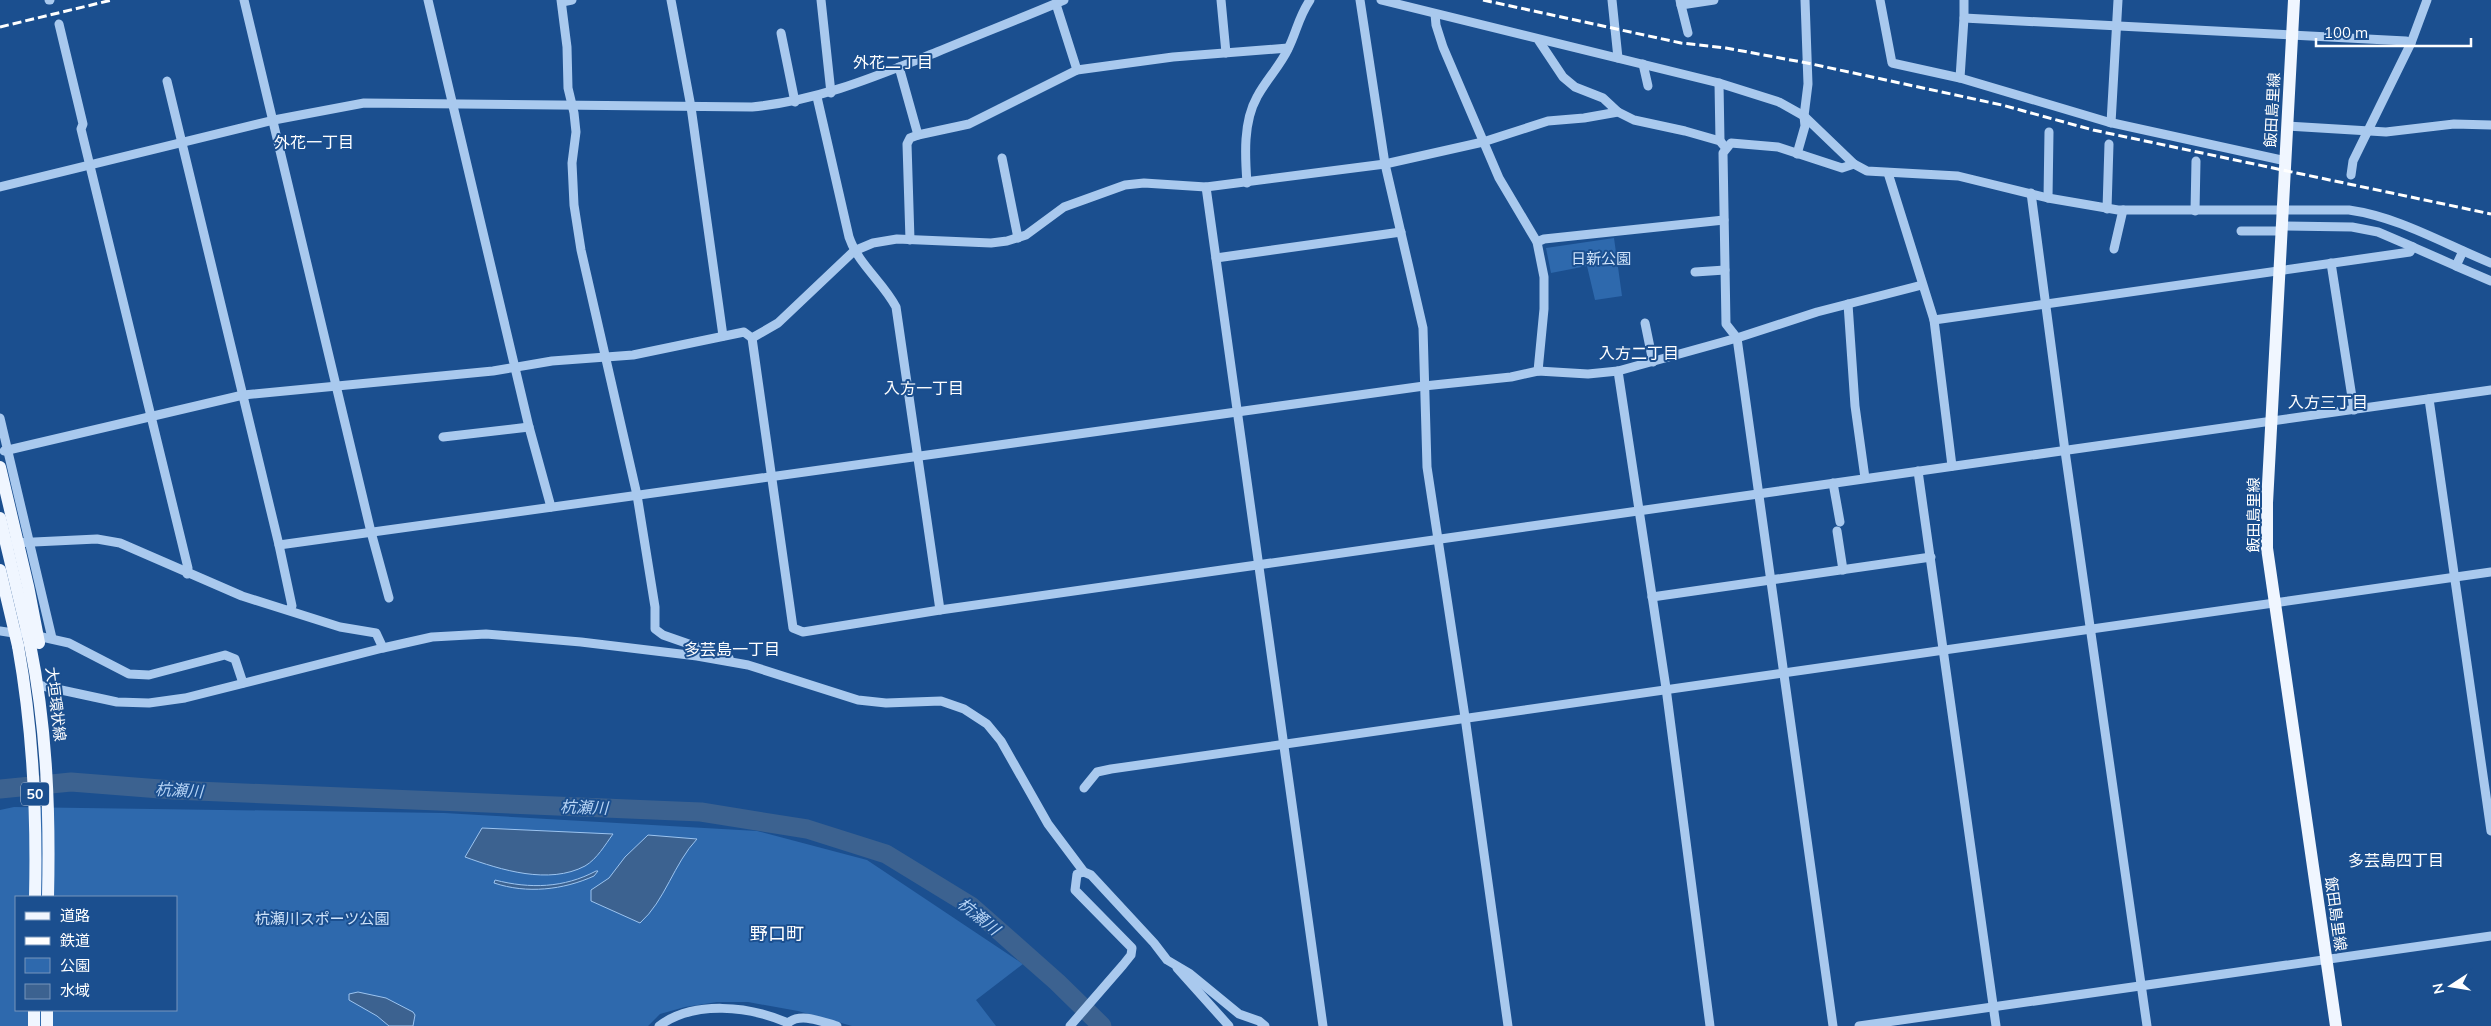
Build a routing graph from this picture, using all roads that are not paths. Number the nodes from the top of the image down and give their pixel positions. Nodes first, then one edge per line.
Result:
1 (244, 0) edge
2 (428, 0) edge
3 (572, 0) edge
4 (671, 0) edge
5 (821, 0) edge
6 (1221, 0) edge
7 (1310, 0) edge
8 (1360, 0) edge
9 (1381, 0) edge
10 (1612, 0) edge
11 (1714, 0) edge
12 (1804, 0) edge
13 (1880, 0) edge
14 (1964, 0) edge
15 (2118, 0) edge
16 (2294, 0) edge
17 (2427, 0) edge
18 (562, 1) edge
19 (1060, 2) edge
20 (1680, 3) edge
21 (1435, 14) junction
22 (1964, 18) junction
23 (59, 24) dead end
24 (2116, 26) junction
25 (781, 33) dead end
26 (1688, 33) dead end
27 (2292, 36) junction
28 (1539, 40) junction
29 (2411, 43) junction
30 (1288, 48) junction
31 (1226, 53) junction
32 (1618, 58) junction
33 (1643, 64) junction
34 (899, 67) junction
35 (1077, 70) junction
36 (1960, 78) junction
37 (167, 81) dead end
38 (1719, 83) junction
39 (1648, 86) dead end
40 (831, 93) junction
41 (818, 97) junction
42 (795, 102) junction
43 (453, 103) junction
44 (571, 105) junction
45 (690, 107) junction
46 (1618, 112) junction
47 (1804, 116) junction
48 (274, 120) junction
49 (2111, 123) junction
50 (2491, 125) edge
51 (2288, 126) junction
52 (2367, 129) junction
53 (2049, 132) dead end
54 (918, 135) junction
55 (1483, 142) junction
56 (182, 143) junction
57 (1723, 144) junction
58 (2109, 144) dead end
59 (1796, 154) junction
60 (1002, 158) dead end
61 (2196, 161) dead end
62 (2286, 161) junction
63 (1385, 164) junction
64 (1854, 164) junction
65 (91, 165) junction
66 (1888, 173) junction
67 (2352, 175) dead end
68 (1247, 184) junction
69 (1206, 187) junction
70 (0, 188) edge
71 (2031, 193) junction
72 (2048, 198) junction
73 (2107, 209) junction
74 (2124, 210) junction
75 (2283, 210) junction
76 (2195, 211) junction
77 (1724, 220) junction
78 (2282, 229) junction
79 (2241, 231) dead end
80 (1401, 232) junction
81 (1018, 238) junction
82 (910, 240) junction
83 (1536, 242) junction
84 (2413, 248) junction
85 (2114, 249) dead end
86 (854, 251) junction
87 (2463, 251) junction
88 (1216, 258) junction
89 (2331, 263) junction
90 (2491, 263) edge
91 (2456, 266) junction
92 (1725, 270) junction
93 (2280, 270) junction
94 (1695, 272) dead end
95 (2491, 281) edge
96 (1922, 285) junction
97 (1848, 304) junction
98 (2045, 305) junction
99 (1934, 320) junction
100 (1645, 323) dead end
101 (723, 336) junction
102 (752, 338) junction
103 (1737, 338) junction
104 (605, 358) junction
105 (1653, 362) junction
106 (517, 367) junction
107 (1538, 371) junction
108 (1618, 371) junction
109 (337, 386) junction
110 (1424, 386) junction
111 (2491, 390) edge
112 (243, 395) junction
113 (2429, 399) junction
114 (2354, 410) junction
115 (1237, 414) junction
116 (152, 416) junction
117 (0, 418) edge
118 (2272, 421) junction
119 (530, 427) junction
120 (443, 437) dead end
121 (6, 451) junction
122 (2065, 451) junction
123 (918, 458) junction
124 (1952, 466) junction
125 (0, 467) edge
126 (1918, 471) junction
127 (771, 476) junction
128 (1865, 478) junction
129 (1833, 483) junction
130 (1758, 494) junction
131 (638, 495) junction
132 (551, 506) junction
133 (1638, 510) junction
134 (0, 518) edge
135 (371, 532) junction
136 (1438, 540) junction
137 (30, 541) junction
138 (0, 544) edge
139 (280, 545) junction
140 (1931, 558) junction
141 (1258, 566) junction
142 (0, 570) edge
143 (1842, 570) junction
144 (2491, 572) edge
145 (187, 574) junction
146 (2454, 578) junction
147 (1771, 580) junction
148 (1652, 597) junction
149 (389, 598) dead end
150 (2274, 602) junction
151 (0, 609) edge
152 (289, 610) junction
153 (940, 610) junction
154 (2091, 628) junction
155 (0, 631) edge
156 (52, 638) junction
157 (25, 645) junction
158 (383, 648) junction
159 (1944, 650) junction
160 (748, 665) junction
161 (1785, 672) junction
162 (243, 683) junction
163 (38, 684) junction
164 (1666, 688) junction
165 (1465, 717) junction
166 (1284, 745) junction
167 (2491, 757) edge
168 (2481, 759) junction
169 (1084, 788) dead end
170 (2491, 831) edge
171 (1084, 872) junction
172 (35, 896) edge
173 (48, 896) edge
174 (2491, 936) edge
175 (2326, 960) junction
176 (1177, 968) junction
177 (2142, 987) junction
178 (1994, 1007) junction
179 (34, 1011) edge
180 (47, 1011) edge
181 (788, 1024) edge
182 (1071, 1025) edge
183 (34, 1026) edge
184 (47, 1026) edge
185 (659, 1026) edge
186 (837, 1026) edge
187 (1229, 1026) edge
188 (1265, 1026) edge
189 (1323, 1026) edge
190 (1508, 1026) edge
191 (1710, 1026) edge
192 (1833, 1026) edge
193 (1859, 1026) edge
194 (1996, 1026) edge
195 (2147, 1026) edge
196 (2336, 1026) edge

1 - 48 street
2 - 43 street
3 - 18 street
4 - 45 street
5 - 40 street
6 - 31 street
7 - 30 street
8 - 63 street
9 - 21 street
10 - 32 street
11 - 20 street
12 - 47 street
13 - 36 street
14 - 22 street
15 - 24 street
16 - 27 main road, 飯田島里線
17 - 29 street
18 - 44 street
19 - 34 street
19 - 35 street
20 - 26 street
21 - 28 street
21 - 55 street
22 - 24 street
22 - 36 street
23 - 65 street
24 - 27 street
24 - 49 street
25 - 42 street
27 - 29 street
27 - 51 main road, 飯田島里線
28 - 32 street
28 - 46 street
29 - 52 street
30 - 31 street
30 - 68 street
31 - 35 street
32 - 33 street
33 - 38 street
33 - 39 street
34 - 40 street
34 - 54 street
35 - 54 street
36 - 49 street
37 - 56 street
38 - 47 street
38 - 57 street
40 - 41 street
41 - 42 street
41 - 86 street
42 - 45 street
43 - 44 street
43 - 48 street
43 - 106 street
44 - 45 street
44 - 104 street
45 - 101 street
46 - 55 street
46 - 57 street
47 - 59 street
47 - 64 street
48 - 56 street
48 - 109 street
49 - 62 street
50 - 52 street
51 - 52 street
51 - 62 main road, 飯田島里線
52 - 67 street
53 - 72 street
54 - 82 street
55 - 63 street
55 - 83 street
56 - 65 street
56 - 112 street
57 - 59 street
57 - 77 street
58 - 73 street
59 - 64 street
60 - 81 street
61 - 76 street
62 - 75 main road, 飯田島里線
63 - 68 street
63 - 80 street
64 - 66 street
65 - 70 street
65 - 116 street
66 - 71 street
66 - 96 street
68 - 69 street
69 - 81 street
69 - 88 street
71 - 72 street
71 - 98 street
72 - 73 street
73 - 74 street
74 - 76 street
74 - 85 street
75 - 76 street
75 - 78 main road, 飯田島里線
75 - 87 street
77 - 83 street
77 - 92 street
78 - 79 street
78 - 84 street
78 - 93 main road, 飯田島里線
80 - 88 street
80 - 110 street
81 - 82 street
82 - 86 street
83 - 107 street
84 - 89 street
84 - 91 street
86 - 102 street
86 - 123 street
87 - 90 street
87 - 91 street
88 - 115 street
89 - 93 street
89 - 114 street
91 - 95 street
92 - 94 street
92 - 103 street
93 - 98 street
93 - 118 main road, 飯田島里線
96 - 97 street
96 - 99 street
97 - 103 street
97 - 128 street
98 - 99 street
98 - 122 street
99 - 124 street
100 - 105 street
101 - 102 street
101 - 104 street
102 - 127 street
103 - 105 street
103 - 130 street
104 - 106 street
104 - 131 street
105 - 108 street
106 - 109 street
106 - 119 street
107 - 108 street
107 - 110 street
108 - 133 street
109 - 112 street
109 - 135 street
110 - 115 street
110 - 136 street
111 - 113 street
112 - 116 street
112 - 139 street
113 - 114 street
113 - 146 street
114 - 118 street
115 - 123 street
115 - 141 street
116 - 121 street
116 - 145 street
117 - 121 street
118 - 122 street
118 - 150 main road, 飯田島里線
119 - 120 street
119 - 132 street
121 - 137 street
122 - 124 street
122 - 154 street
123 - 127 street
123 - 153 street
124 - 126 street
125 - 157 main road, 50, bridge
126 - 128 street
126 - 140 street
127 - 131 street
127 - 153 street
128 - 129 street
129 - 130 street
129 - 143 street
130 - 133 street
130 - 147 street
131 - 132 street
131 - 160 street
132 - 135 street
133 - 136 street
133 - 148 street
134 - 157 main road, 大垣環状線 / 50, bridge
135 - 139 street
135 - 149 street
136 - 141 street
136 - 165 street
137 - 138 street
137 - 145 street
137 - 156 street
139 - 152 street
140 - 143 street
140 - 159 street
141 - 153 street
141 - 166 street
142 - 157 main road, 大垣環状線 / 50, bridge
143 - 147 street
144 - 146 street
145 - 152 street
146 - 150 street
146 - 168 street
147 - 148 street
147 - 161 street
148 - 164 street
150 - 154 street
150 - 175 main road, 飯田島里線
151 - 157 main road, 50
152 - 158 street
154 - 159 street
154 - 177 street
155 - 156 street
156 - 162 street
157 - 163 main road, 大垣環状線 / 50
157 - 172 main road, 大垣環状線 / 50
158 - 160 street
158 - 162 street
159 - 161 street
159 - 178 street
160 - 171 street
161 - 164 street
161 - 192 street
162 - 163 street
163 - 173 main road, 大垣環状線 / 50
164 - 165 street
164 - 191 street
165 - 166 street
165 - 190 street
166 - 169 street
166 - 189 street
167 - 168 street
168 - 170 street
171 - 176 street
171 - 182 street
174 - 175 street
175 - 177 street
175 - 196 main road, 飯田島里線
176 - 187 street
176 - 188 street
177 - 178 street
177 - 195 street
178 - 193 street
178 - 194 street
179 - 183 main road
180 - 184 main road
181 - 185 street
181 - 186 street

